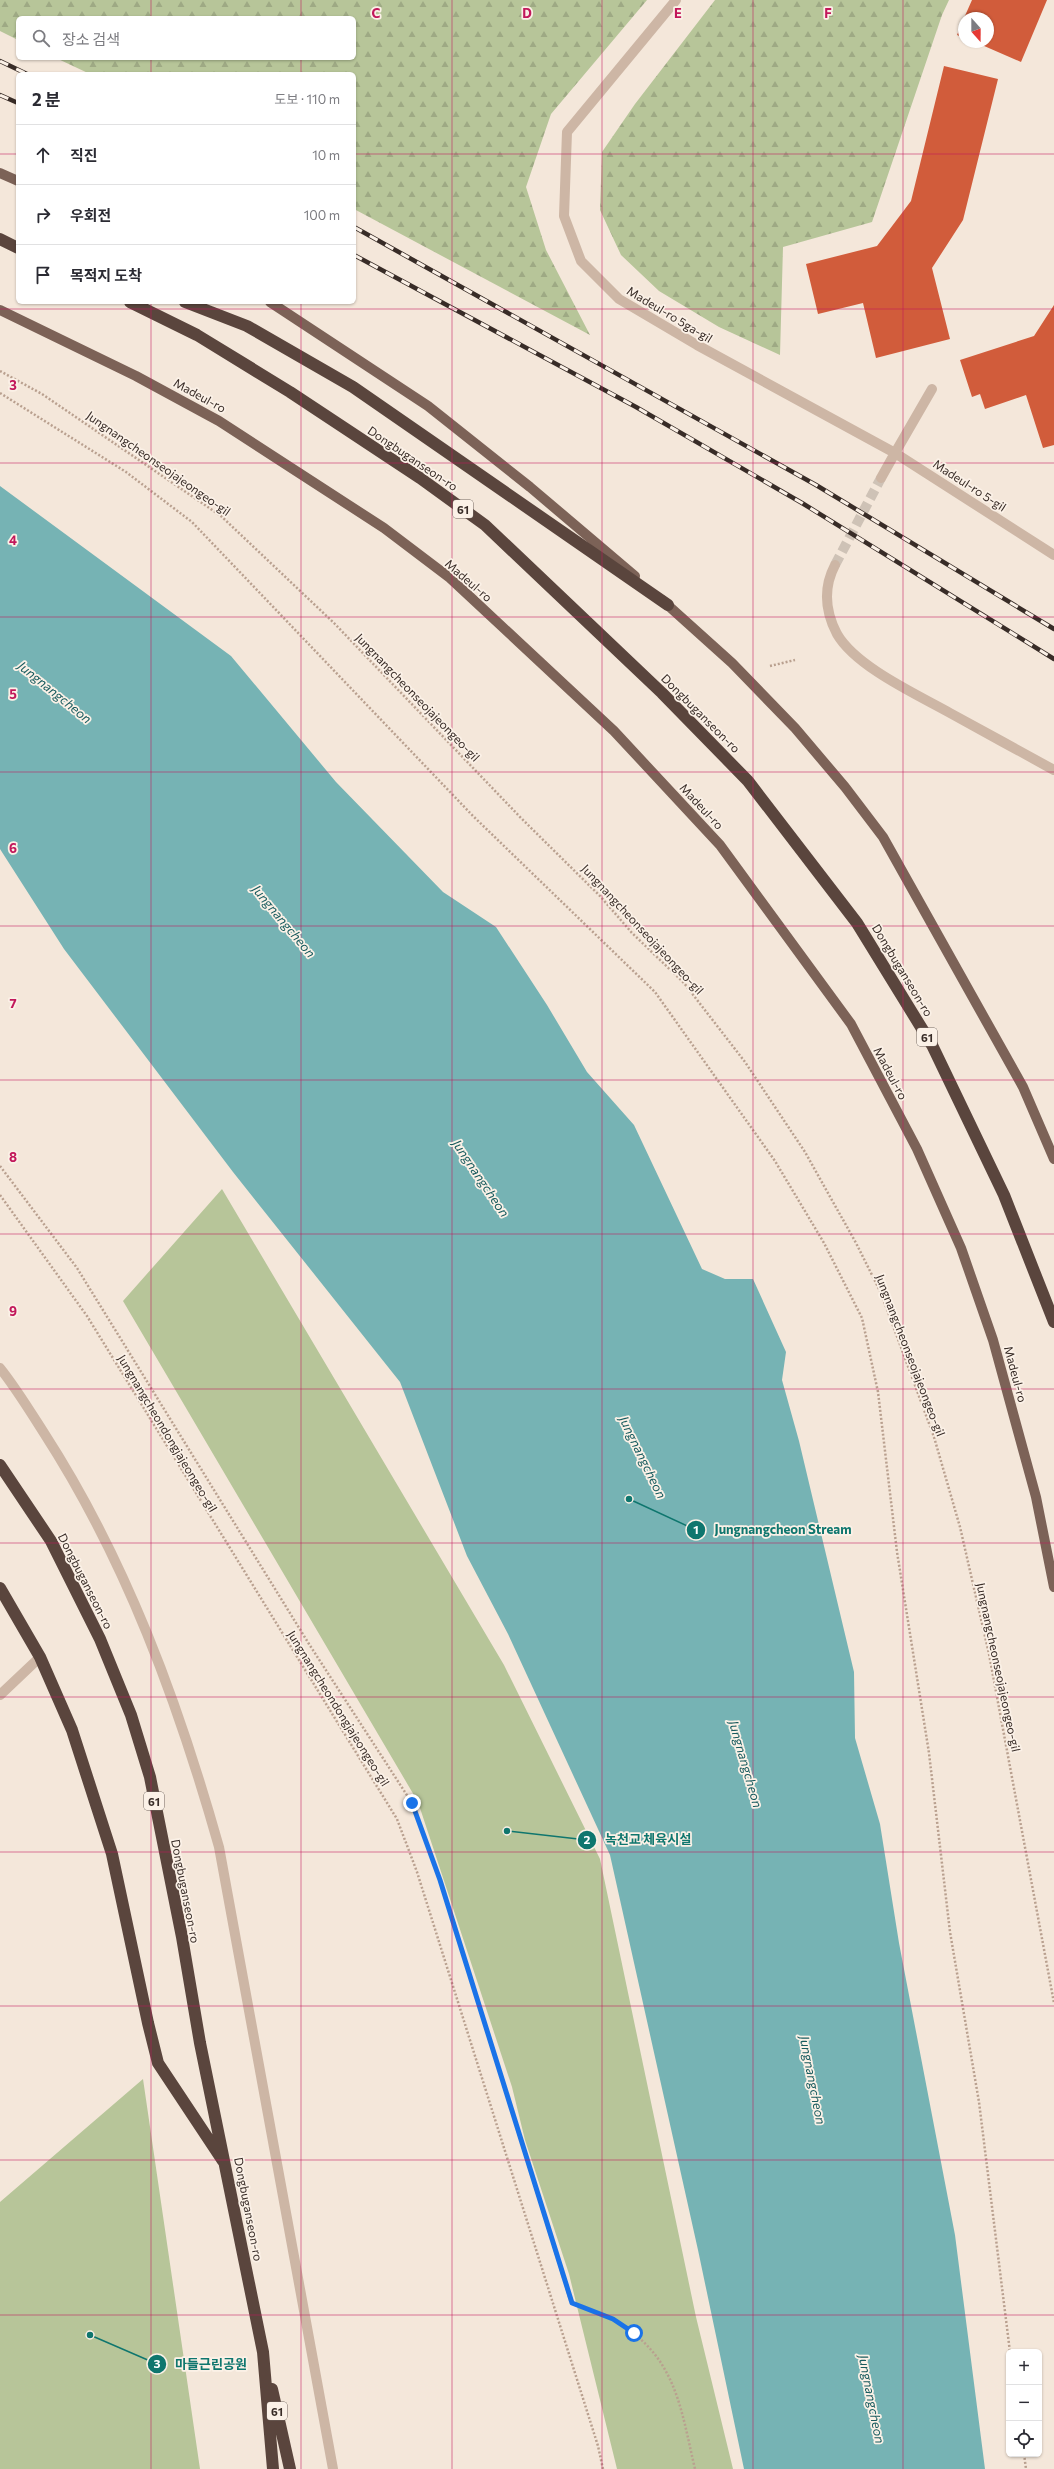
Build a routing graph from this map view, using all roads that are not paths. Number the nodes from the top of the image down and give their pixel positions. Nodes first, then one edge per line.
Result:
1 (676, 0) edge
2 (0, 173) edge
3 (16, 180) edge
4 (0, 239) edge
5 (16, 245) edge
6 (134, 304) edge
7 (190, 304) edge
8 (273, 304) edge
9 (0, 310) edge
10 (932, 389) dead end
11 (896, 453) junction
12 (881, 478) tunnel mouth
13 (1054, 554) edge
14 (835, 565) tunnel mouth
15 (668, 605) junction
16 (1054, 770) edge
17 (1054, 1159) edge
18 (1054, 1322) edge
19 (0, 1368) edge
20 (0, 1464) edge
21 (0, 1588) edge
22 (1054, 1588) edge
23 (40, 1657) junction
24 (0, 1695) edge
25 (227, 2167) junction
26 (263, 2352) junction
27 (273, 2469) edge
28 (290, 2469) edge
29 (333, 2469) edge

1 - 11 street, Madeul-ro 5ga-gil
2 - 3 main road
4 - 5 highway
6 - 18 highway, Dongbuganseon-ro / 61
7 - 15 highway
8 - 15 main road
9 - 22 main road, Madeul-ro
10 - 11 street
11 - 12 street
11 - 13 street, Madeul-ro 5-gil
14 - 16 street
15 - 17 main road
19 - 29 street
20 - 25 highway, Dongbuganseon-ro / 61
21 - 23 highway
23 - 24 street
23 - 25 highway
25 - 26 highway, Dongbuganseon-ro / 61
26 - 27 highway, Dongbuganseon-ro / 61
26 - 28 highway, Dongbuganseon-ro / 61

